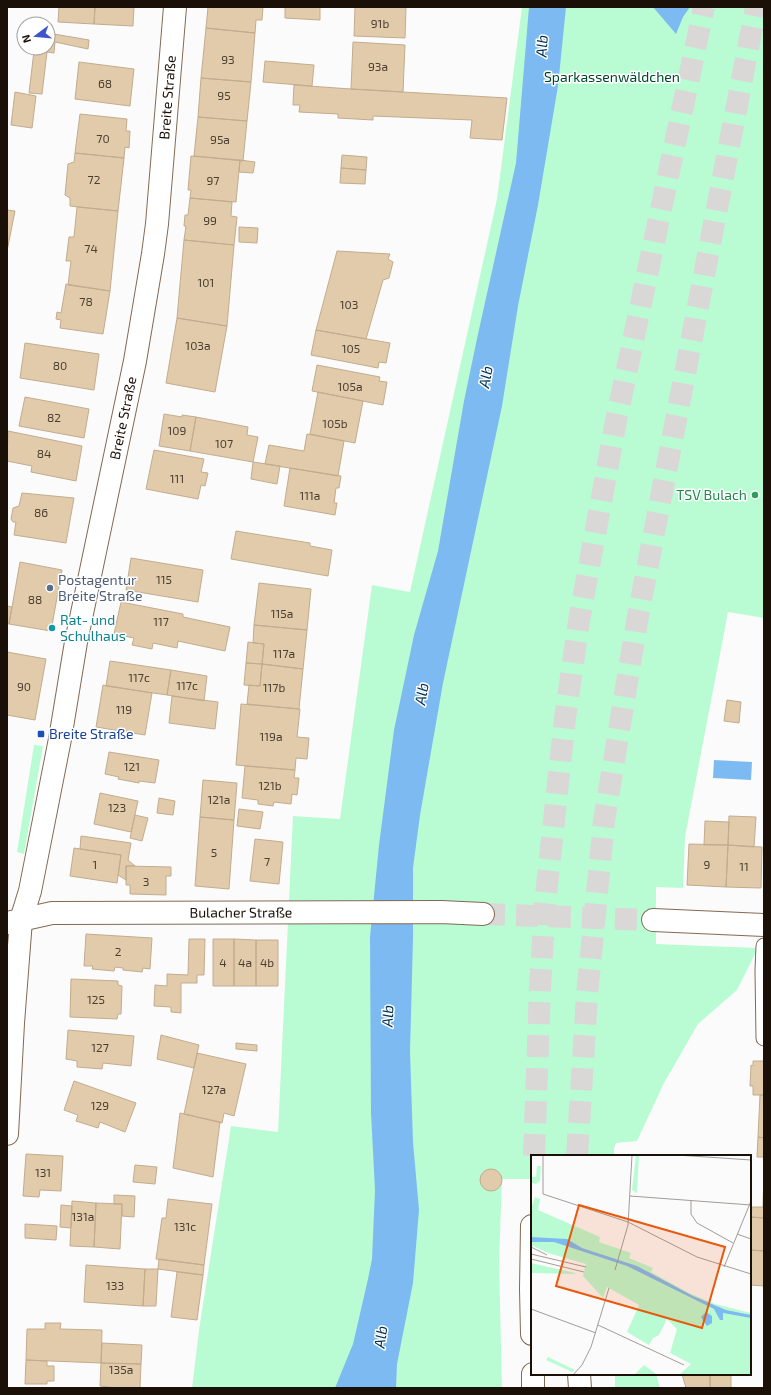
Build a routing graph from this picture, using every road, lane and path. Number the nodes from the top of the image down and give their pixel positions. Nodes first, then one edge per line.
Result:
1 (175, 7) edge
2 (483, 914) tunnel mouth
3 (653, 920) tunnel mouth
4 (14, 921) edge
5 (764, 925) edge
6 (764, 946) edge
7 (764, 1038) edge
8 (7, 1134) edge
9 (533, 1375) edge
10 (579, 1375) edge
11 (533, 1388) edge
12 (580, 1388) edge

1 - 4 main road, Breite Straße
2 - 4 main road, Bulacher Straße
3 - 5 main road
4 - 8 main road, Breite Straße
6 - 7 lane
9 - 11 main road
10 - 12 main road

